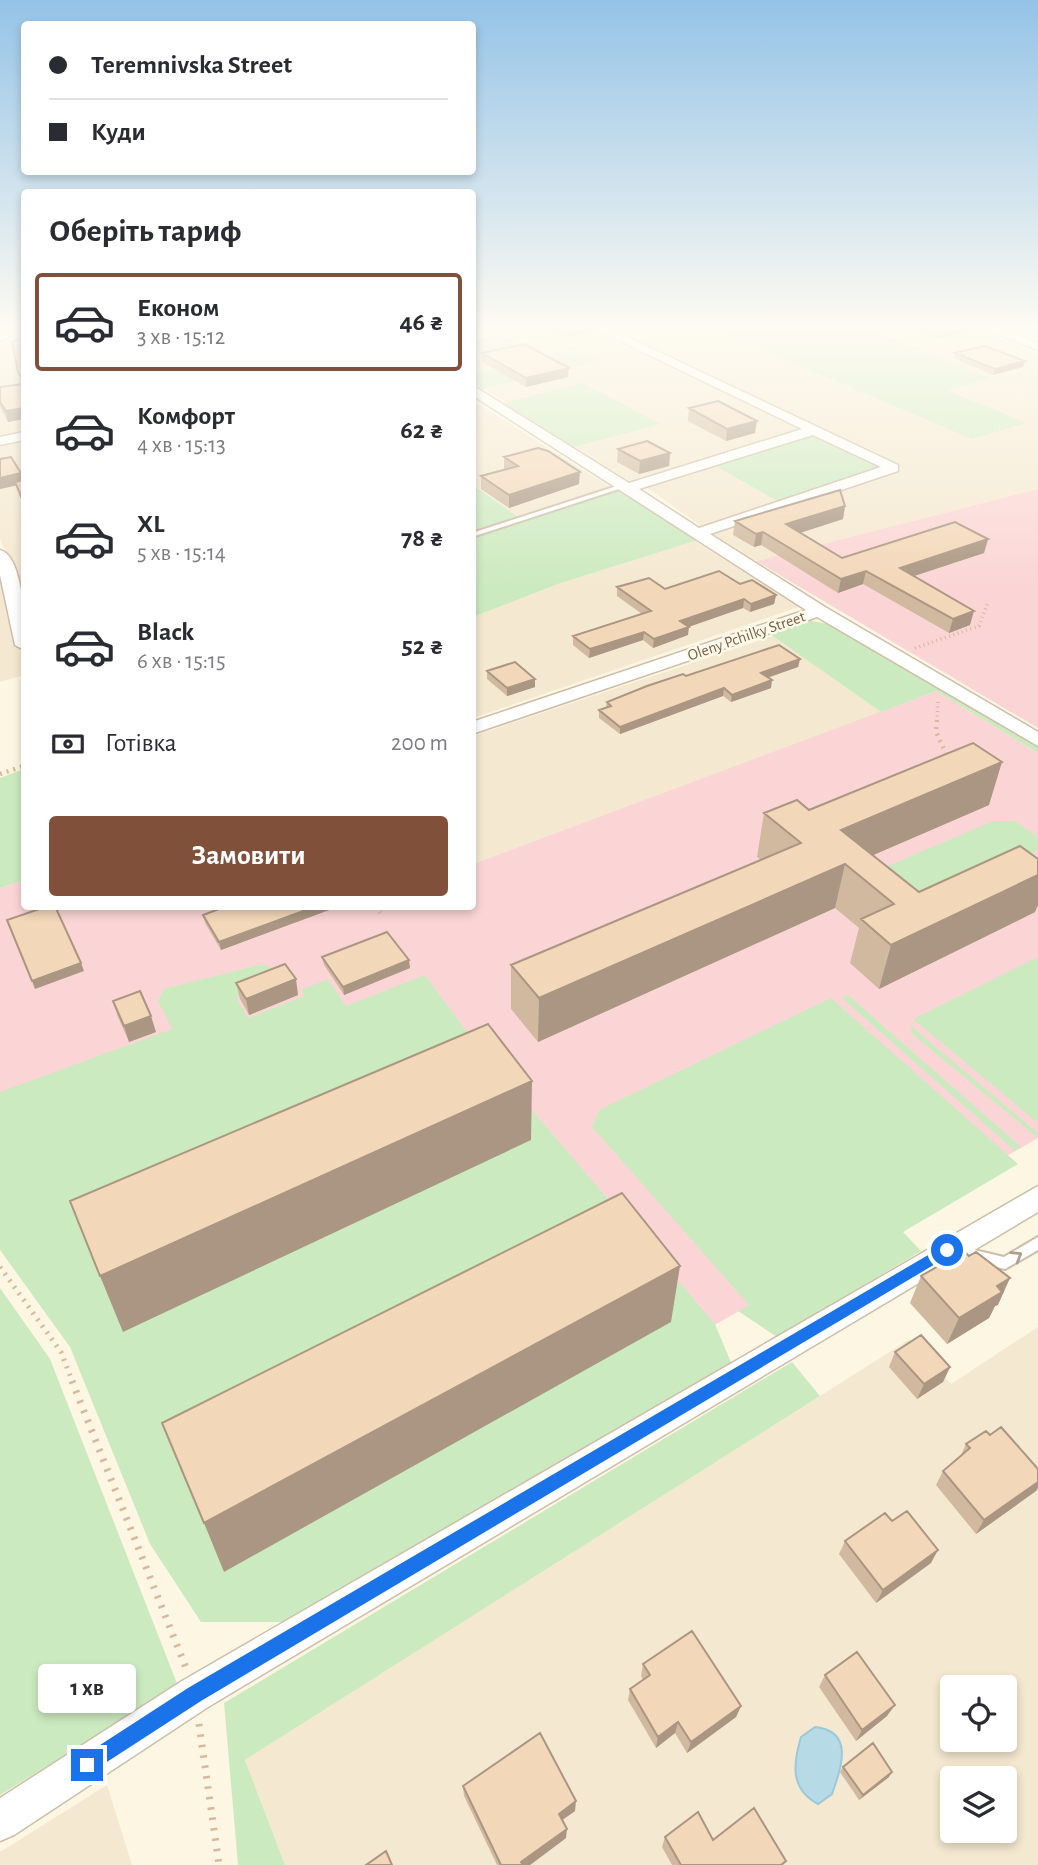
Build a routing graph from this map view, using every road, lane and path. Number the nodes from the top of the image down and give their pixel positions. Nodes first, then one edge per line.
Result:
1 (510, 413) edge
2 (778, 413) edge
3 (814, 430) junction
4 (21, 437) edge
5 (0, 442) edge
6 (626, 487) junction
7 (699, 533) junction
8 (476, 534) edge
9 (0, 555) edge
10 (988, 601) dead end
11 (819, 611) junction
12 (21, 630) edge
13 (895, 655) junction
14 (929, 675) junction
15 (476, 727) edge
16 (1038, 740) edge
17 (951, 764) edge
18 (21, 767) edge
19 (0, 775) edge
20 (378, 910) edge
21 (380, 913) dead end
22 (1038, 1198) edge
23 (1038, 1243) edge
24 (947, 1250) junction
25 (0, 1267) edge
26 (195, 1695) junction
27 (0, 1821) edge
28 (219, 1865) edge

1 - 6 street
2 - 3 street
3 - 6 street
3 - 7 street
4 - 5 street
6 - 7 street
6 - 8 lane
7 - 11 street
9 - 12 street
10 - 13 path
11 - 13 street, Oleny Pchilky Street
11 - 15 street, Oleny Pchilky Street
13 - 14 street, Oleny Pchilky Street
14 - 16 street, Oleny Pchilky Street
14 - 17 path
18 - 19 path
20 - 21 path
22 - 24 street
24 -> 23 lane
24 - 26 street
25 - 26 path
26 - 27 street
26 - 28 path

